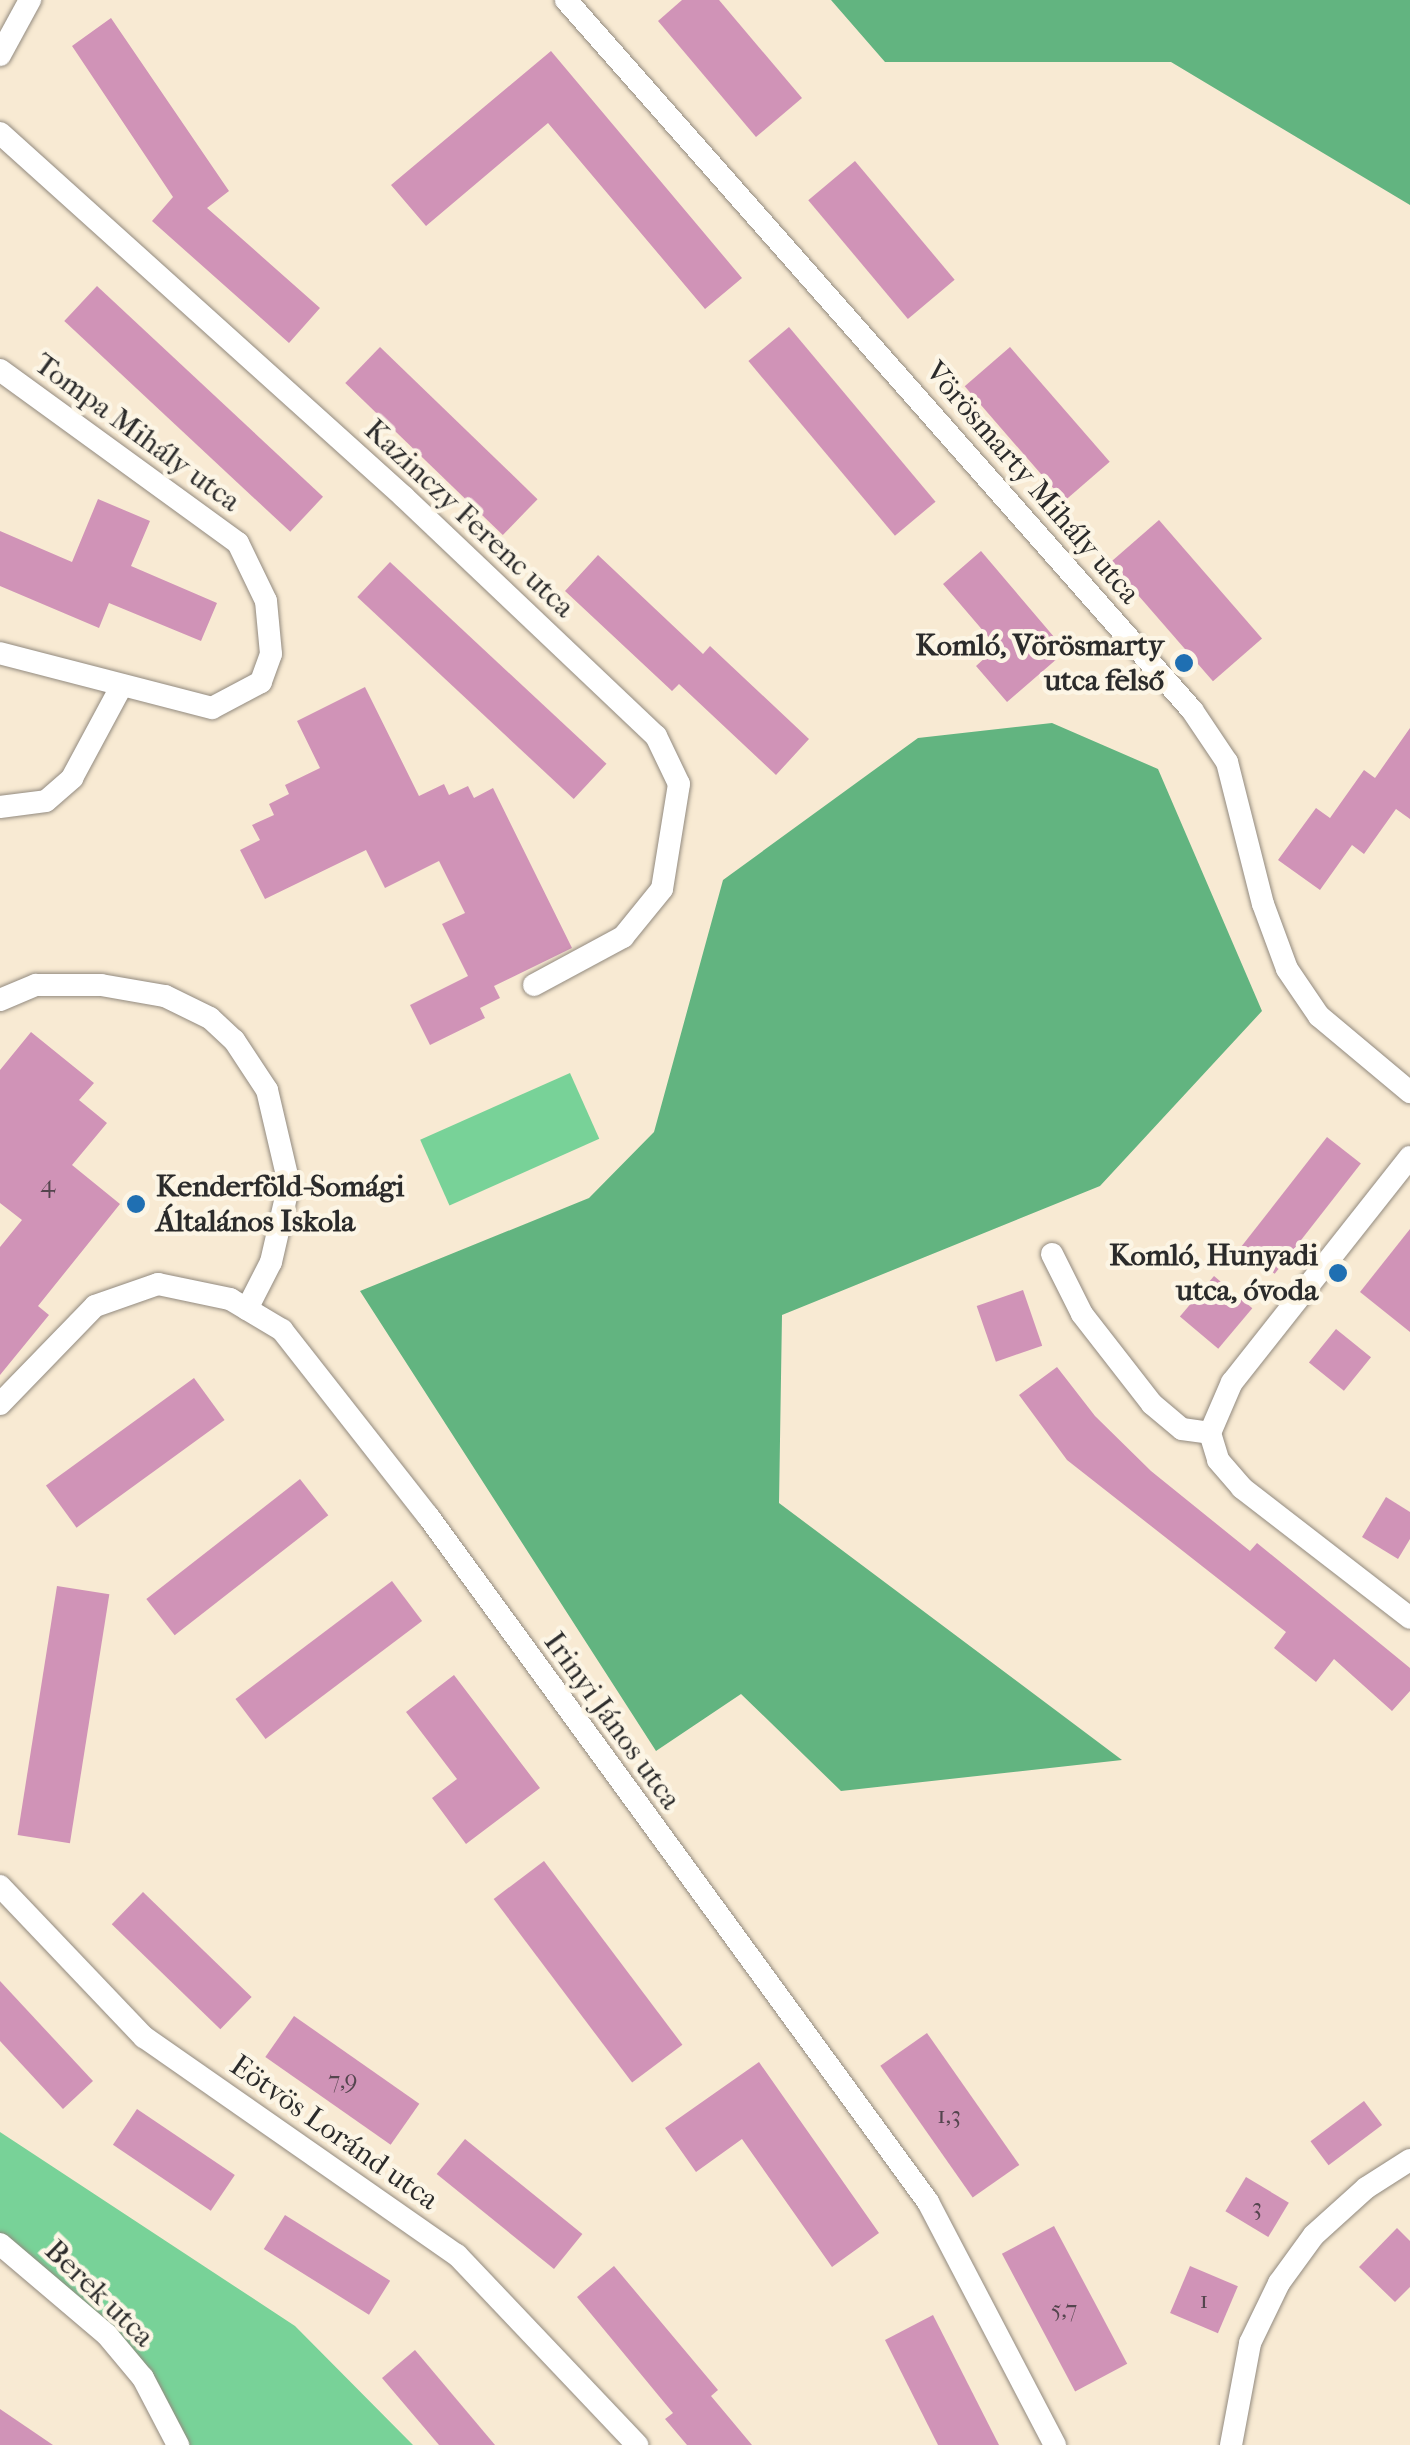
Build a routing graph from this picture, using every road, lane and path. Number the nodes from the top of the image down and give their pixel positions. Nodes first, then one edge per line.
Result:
1 (30, 0) edge
2 (566, 0) edge
3 (0, 55) edge
4 (0, 132) edge
5 (0, 370) edge
6 (0, 654) edge
7 (121, 686) junction
8 (0, 807) edge
9 (534, 985) dead end
10 (0, 1000) edge
11 (1410, 1092) edge
12 (1410, 1158) edge
13 (1052, 1254) dead end
14 (247, 1309) junction
15 (0, 1404) edge
16 (1210, 1434) junction
17 (1410, 1618) edge
18 (0, 1886) edge
19 (1410, 2160) edge
20 (0, 2244) edge
21 (629, 2442) edge
22 (178, 2445) edge
23 (1055, 2445) edge
24 (1230, 2445) edge

1 - 3 street
2 - 11 street, Vörösmarty Mihály utca
4 - 9 street, Kazinczy Ferenc utca
5 - 7 street, Tompa Mihály utca
6 - 7 street, Tompa Mihály utca
7 - 8 street
10 - 14 street
12 - 16 street
13 - 16 street
14 - 15 street, Irinyi János utca
14 - 23 street, Irinyi János utca
16 - 17 street
18 - 21 street, Eötvös Loránd utca
19 - 24 street
20 - 22 street, Berek utca

